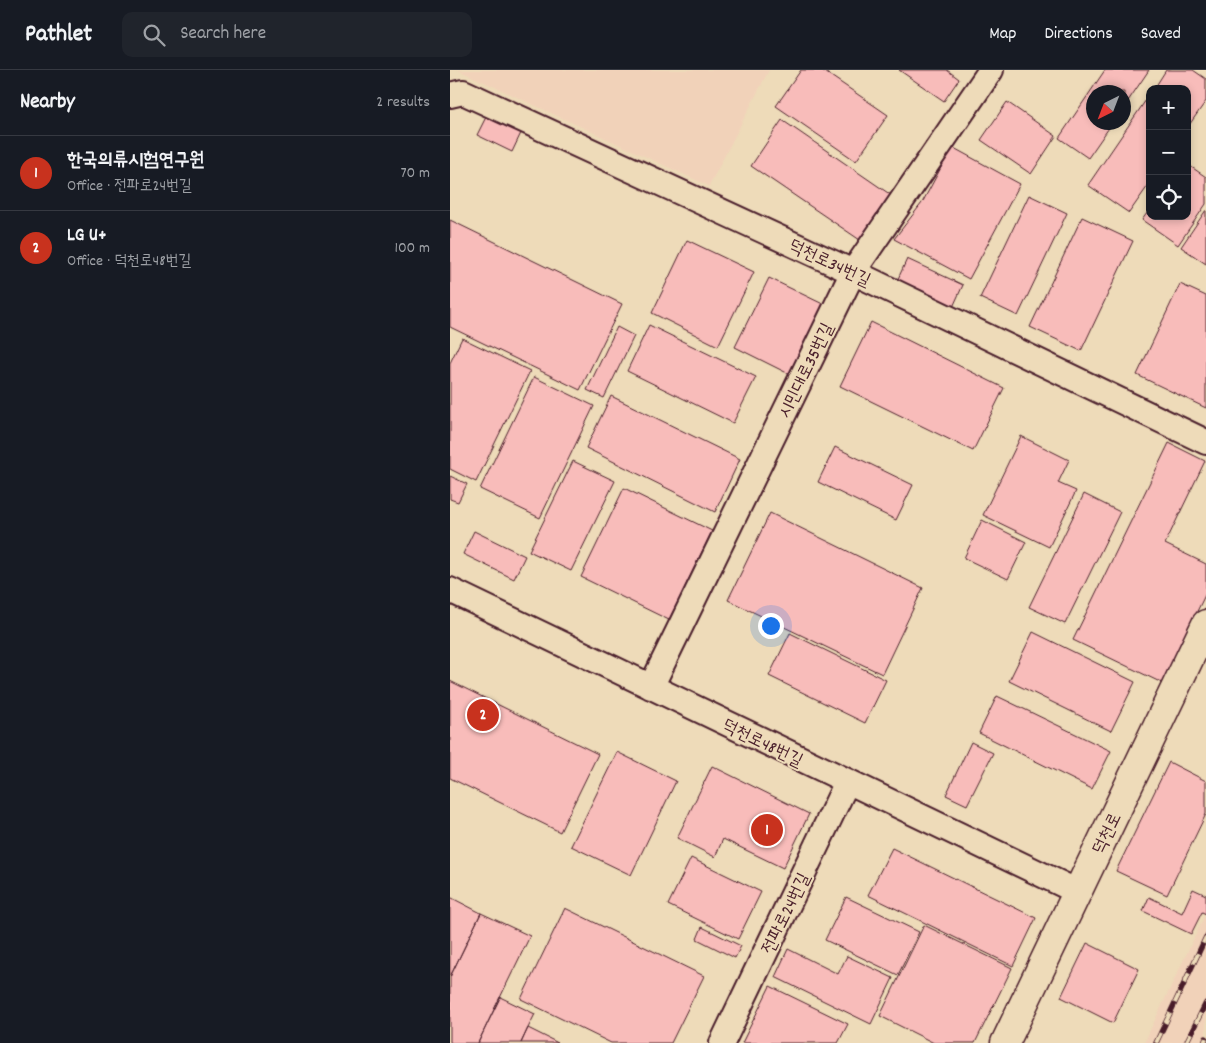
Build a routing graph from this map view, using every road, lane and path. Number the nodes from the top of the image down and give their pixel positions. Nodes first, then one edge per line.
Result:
1 (990, 70) edge
2 (450, 95) edge
3 (853, 272) junction
4 (1206, 442) edge
5 (450, 590) edge
6 (1206, 624) edge
7 (651, 687) junction
8 (847, 782) junction
9 (1078, 892) junction
10 (722, 1043) edge
11 (1006, 1043) edge

1 - 3 street, 시민대로35번길
2 - 3 street, 덕천로34번길
3 - 4 street, 덕천로34번길
3 - 7 street, 시민대로35번길
5 - 7 street, 덕천로48번길
6 - 9 street, 덕천로
7 - 8 street, 덕천로48번길
8 - 9 street, 덕천로48번길
8 - 10 street, 전파로24번길
9 - 11 street, 덕천로

